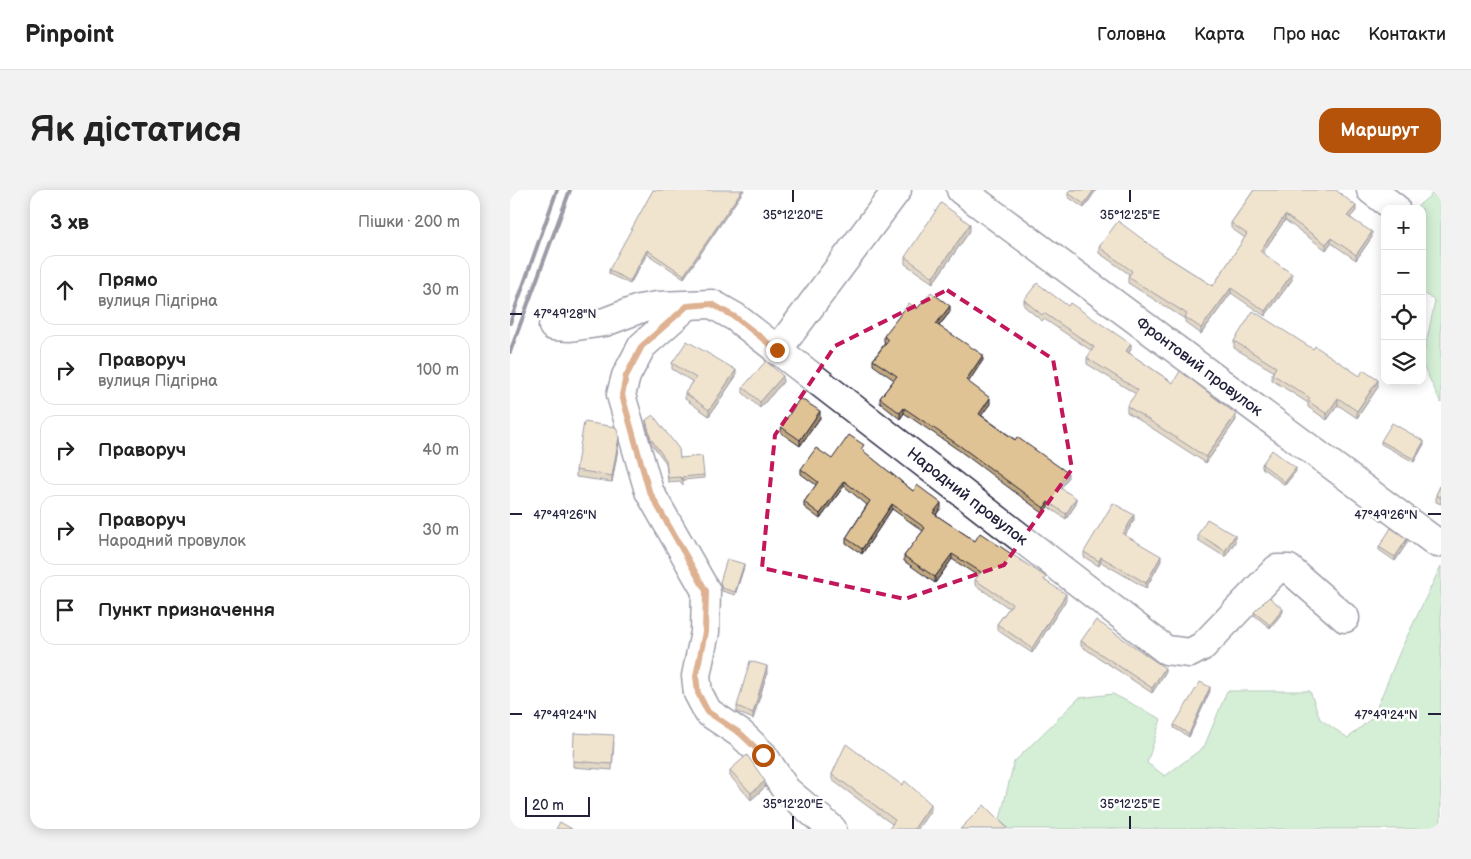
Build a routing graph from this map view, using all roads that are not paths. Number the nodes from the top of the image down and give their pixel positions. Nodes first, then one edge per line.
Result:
1 (897, 190) edge
2 (961, 190) edge
3 (1371, 190) edge
4 (1391, 205) edge
5 (687, 306) junction
6 (552, 326) dead end
7 (777, 350) junction
8 (1437, 543) dead end
9 (1345, 618) dead end
10 (832, 829) edge

1 - 7 street
2 - 8 street, Фронтовий провулок
3 - 4 street
5 - 6 street, Народний провулок
5 - 7 street, Народний провулок
5 - 10 street
7 - 9 street, Народний провулок

